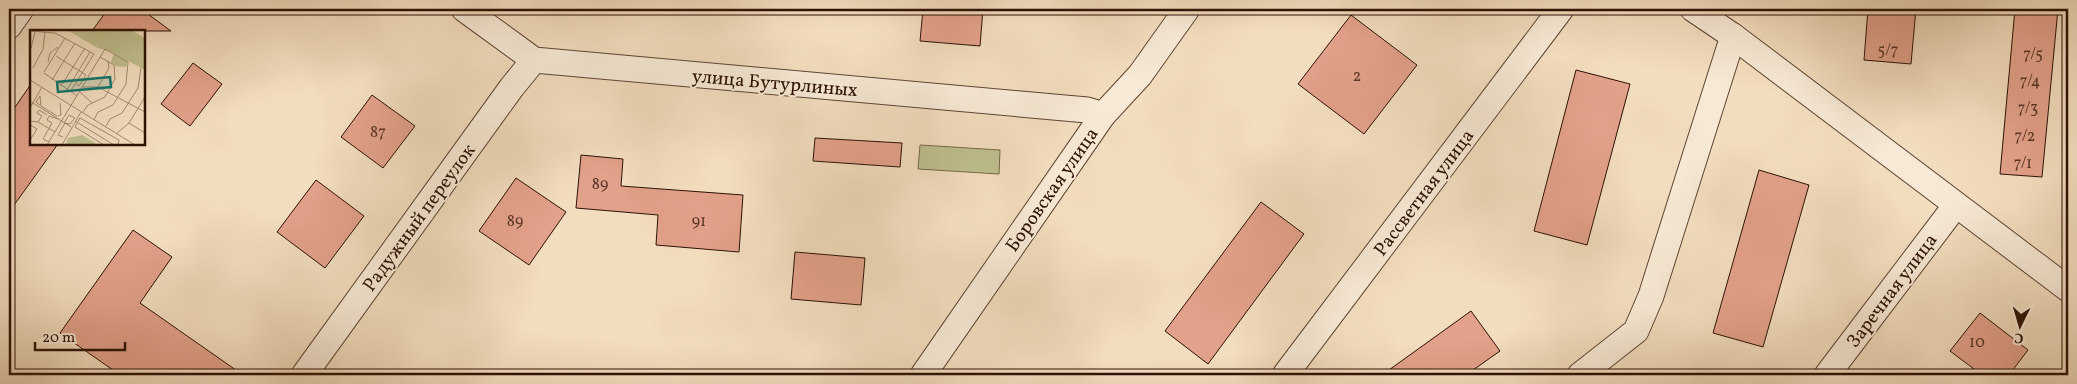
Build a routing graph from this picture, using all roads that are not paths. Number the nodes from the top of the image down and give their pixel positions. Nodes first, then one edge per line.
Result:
1 (21, 9) edge
2 (464, 9) edge
3 (1187, 9) edge
4 (1561, 9) edge
5 (1692, 9) edge
6 (9, 26) edge
7 (1733, 36) junction
8 (534, 60) junction
9 (1103, 115) junction
10 (1956, 205) junction
11 (2068, 288) edge
12 (304, 375) edge
13 (923, 375) edge
14 (1285, 375) edge
15 (1580, 375) edge
16 (1827, 375) edge

1 - 6 street
2 - 8 street
3 - 9 street, Боровская улица
4 - 14 street, Рассветная улица
5 - 7 street
7 - 10 street
7 - 15 street
8 - 9 street, улица Бутурлиных
8 - 12 street, Радужный переулок
9 - 13 street, Боровская улица
10 - 11 street
10 - 16 street, Заречная улица

